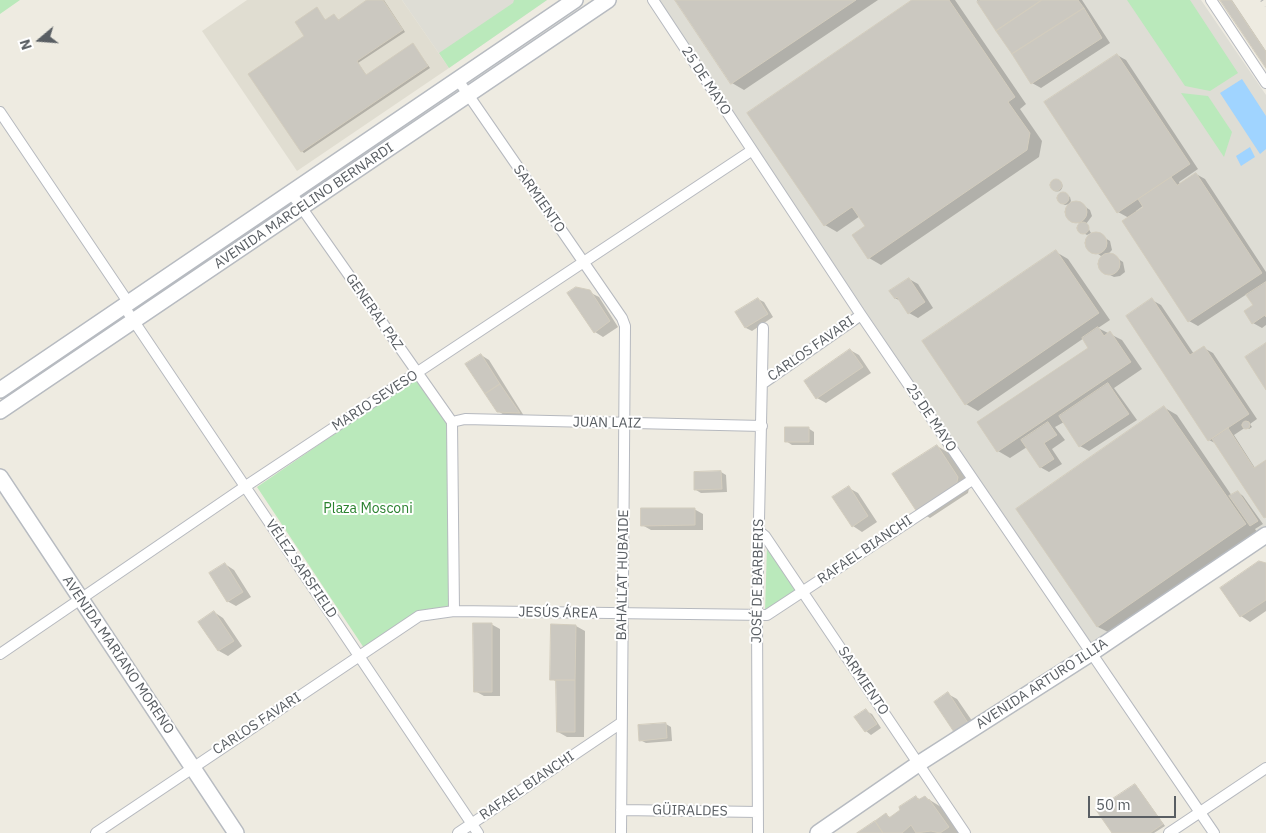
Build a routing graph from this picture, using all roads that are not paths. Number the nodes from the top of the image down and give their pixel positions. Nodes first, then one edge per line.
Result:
1 (575, 0) edge
2 (608, 0) edge
3 (653, 0) edge
4 (1211, 0) edge
5 (458, 80) junction
6 (1266, 83) edge
7 (467, 95) junction
8 (0, 112) edge
9 (751, 151) junction
10 (292, 194) junction
11 (302, 207) junction
12 (584, 263) junction
13 (126, 304) junction
14 (861, 315) junction
15 (622, 318) joint
16 (134, 320) junction
17 (763, 328) dead end
18 (417, 374) junction
19 (762, 384) junction
20 (0, 390) edge
21 (0, 411) edge
22 (452, 422) junction
23 (626, 424) junction
24 (762, 426) junction
25 (0, 477) edge
26 (972, 480) junction
27 (246, 486) junction
28 (758, 531) junction
29 (1266, 535) edge
30 (803, 592) junction
31 (80, 599) junction
32 (454, 611) junction
33 (622, 614) junction
34 (419, 616) joint
35 (757, 616) junction
36 (0, 654) edge
37 (1090, 654) junction
38 (360, 657) junction
39 (621, 723) junction
40 (918, 764) junction
41 (193, 766) junction
42 (1266, 768) edge
43 (621, 810) junction
44 (758, 812) junction
45 (1200, 812) junction
46 (472, 824) junction
47 (96, 833) edge
48 (236, 833) edge
49 (458, 833) edge
50 (478, 833) edge
51 (621, 833) edge
52 (758, 833) edge
53 (818, 833) edge
54 (965, 833) edge
55 (1169, 833) edge
56 (1214, 833) edge

1 - 5 main road, AVENIDA MARCELINO BERNARDI
2 - 7 main road, AVENIDA MARCELINO BERNARDI
3 - 9 street, 25 DE MAYO
4 - 6 street
5 - 7 street, SARMIENTO
5 - 10 main road, AVENIDA MARCELINO BERNARDI
7 - 11 main road, AVENIDA MARCELINO BERNARDI
7 - 12 street, SARMIENTO
8 - 13 street, VÉLEZ SARSFIELD
9 - 12 street, MARIO SEVESO
9 - 14 street, 25 DE MAYO
10 - 11 street, GENERAL PAZ
10 - 13 main road, AVENIDA MARCELINO BERNARDI
11 - 16 main road, AVENIDA MARCELINO BERNARDI
11 - 18 street, GENERAL PAZ
12 - 15 street, SARMIENTO
12 - 18 street, MARIO SEVESO
13 - 16 street, VÉLEZ SARSFIELD
13 - 20 main road, AVENIDA MARCELINO BERNARDI
14 - 19 street, CARLOS FAVARI
14 - 26 street, 25 DE MAYO
15 - 23 street, BAHALLAT HUBAIDE
16 - 21 main road, AVENIDA MARCELINO BERNARDI
16 - 27 street, VÉLEZ SARSFIELD
17 - 19 street, JOSÉ DE BARBERIS
18 - 22 street, GENERAL PAZ
18 - 27 street, MARIO SEVESO
19 - 24 street, JOSÉ DE BARBERIS
22 - 23 street, JUAN LAIZ
22 - 32 street
23 - 24 street, JUAN LAIZ
23 - 33 street, BAHALLAT HUBAIDE
24 - 28 street, JOSÉ DE BARBERIS
25 - 31 main road, AVENIDA MARIANO MORENO
26 - 30 street, RAFAEL BIANCHI
26 - 37 street, 25 DE MAYO
27 - 31 street, MARIO SEVESO
27 - 38 street, VÉLEZ SARSFIELD
28 - 30 street, SARMIENTO
28 - 35 street, JOSÉ DE BARBERIS
29 - 37 main road, AVENIDA ARTURO ILLIA
30 - 35 street, RAFAEL BIANCHI
30 - 40 street, SARMIENTO
31 - 36 street, MARIO SEVESO
31 - 41 main road, AVENIDA MARIANO MORENO
32 - 33 street, JESÚS ÁREA
32 - 34 street, JESÚS ÁREA
33 - 35 street, JESÚS ÁREA
33 - 39 street, BAHALLAT HUBAIDE
34 - 38 street, CARLOS FAVARI
35 - 44 street, JOSÉ DE BARBERIS
37 - 40 main road, AVENIDA ARTURO ILLIA
37 - 45 street, 25 DE MAYO
38 - 41 street, CARLOS FAVARI
38 - 46 street, VÉLEZ SARSFIELD
39 - 43 street, BAHALLAT HUBAIDE
39 - 46 street, RAFAEL BIANCHI
40 - 53 main road, AVENIDA ARTURO ILLIA
40 - 54 street, SARMIENTO
41 - 47 street, CARLOS FAVARI
41 - 48 main road, AVENIDA MARIANO MORENO
42 - 45 street
43 - 44 street, GÜIRALDES
43 - 51 street, BAHALLAT HUBAIDE
44 - 52 street, JOSÉ DE BARBERIS
45 - 55 street
45 - 56 street, 25 DE MAYO
46 - 49 street, RAFAEL BIANCHI
46 - 50 street, VÉLEZ SARSFIELD

